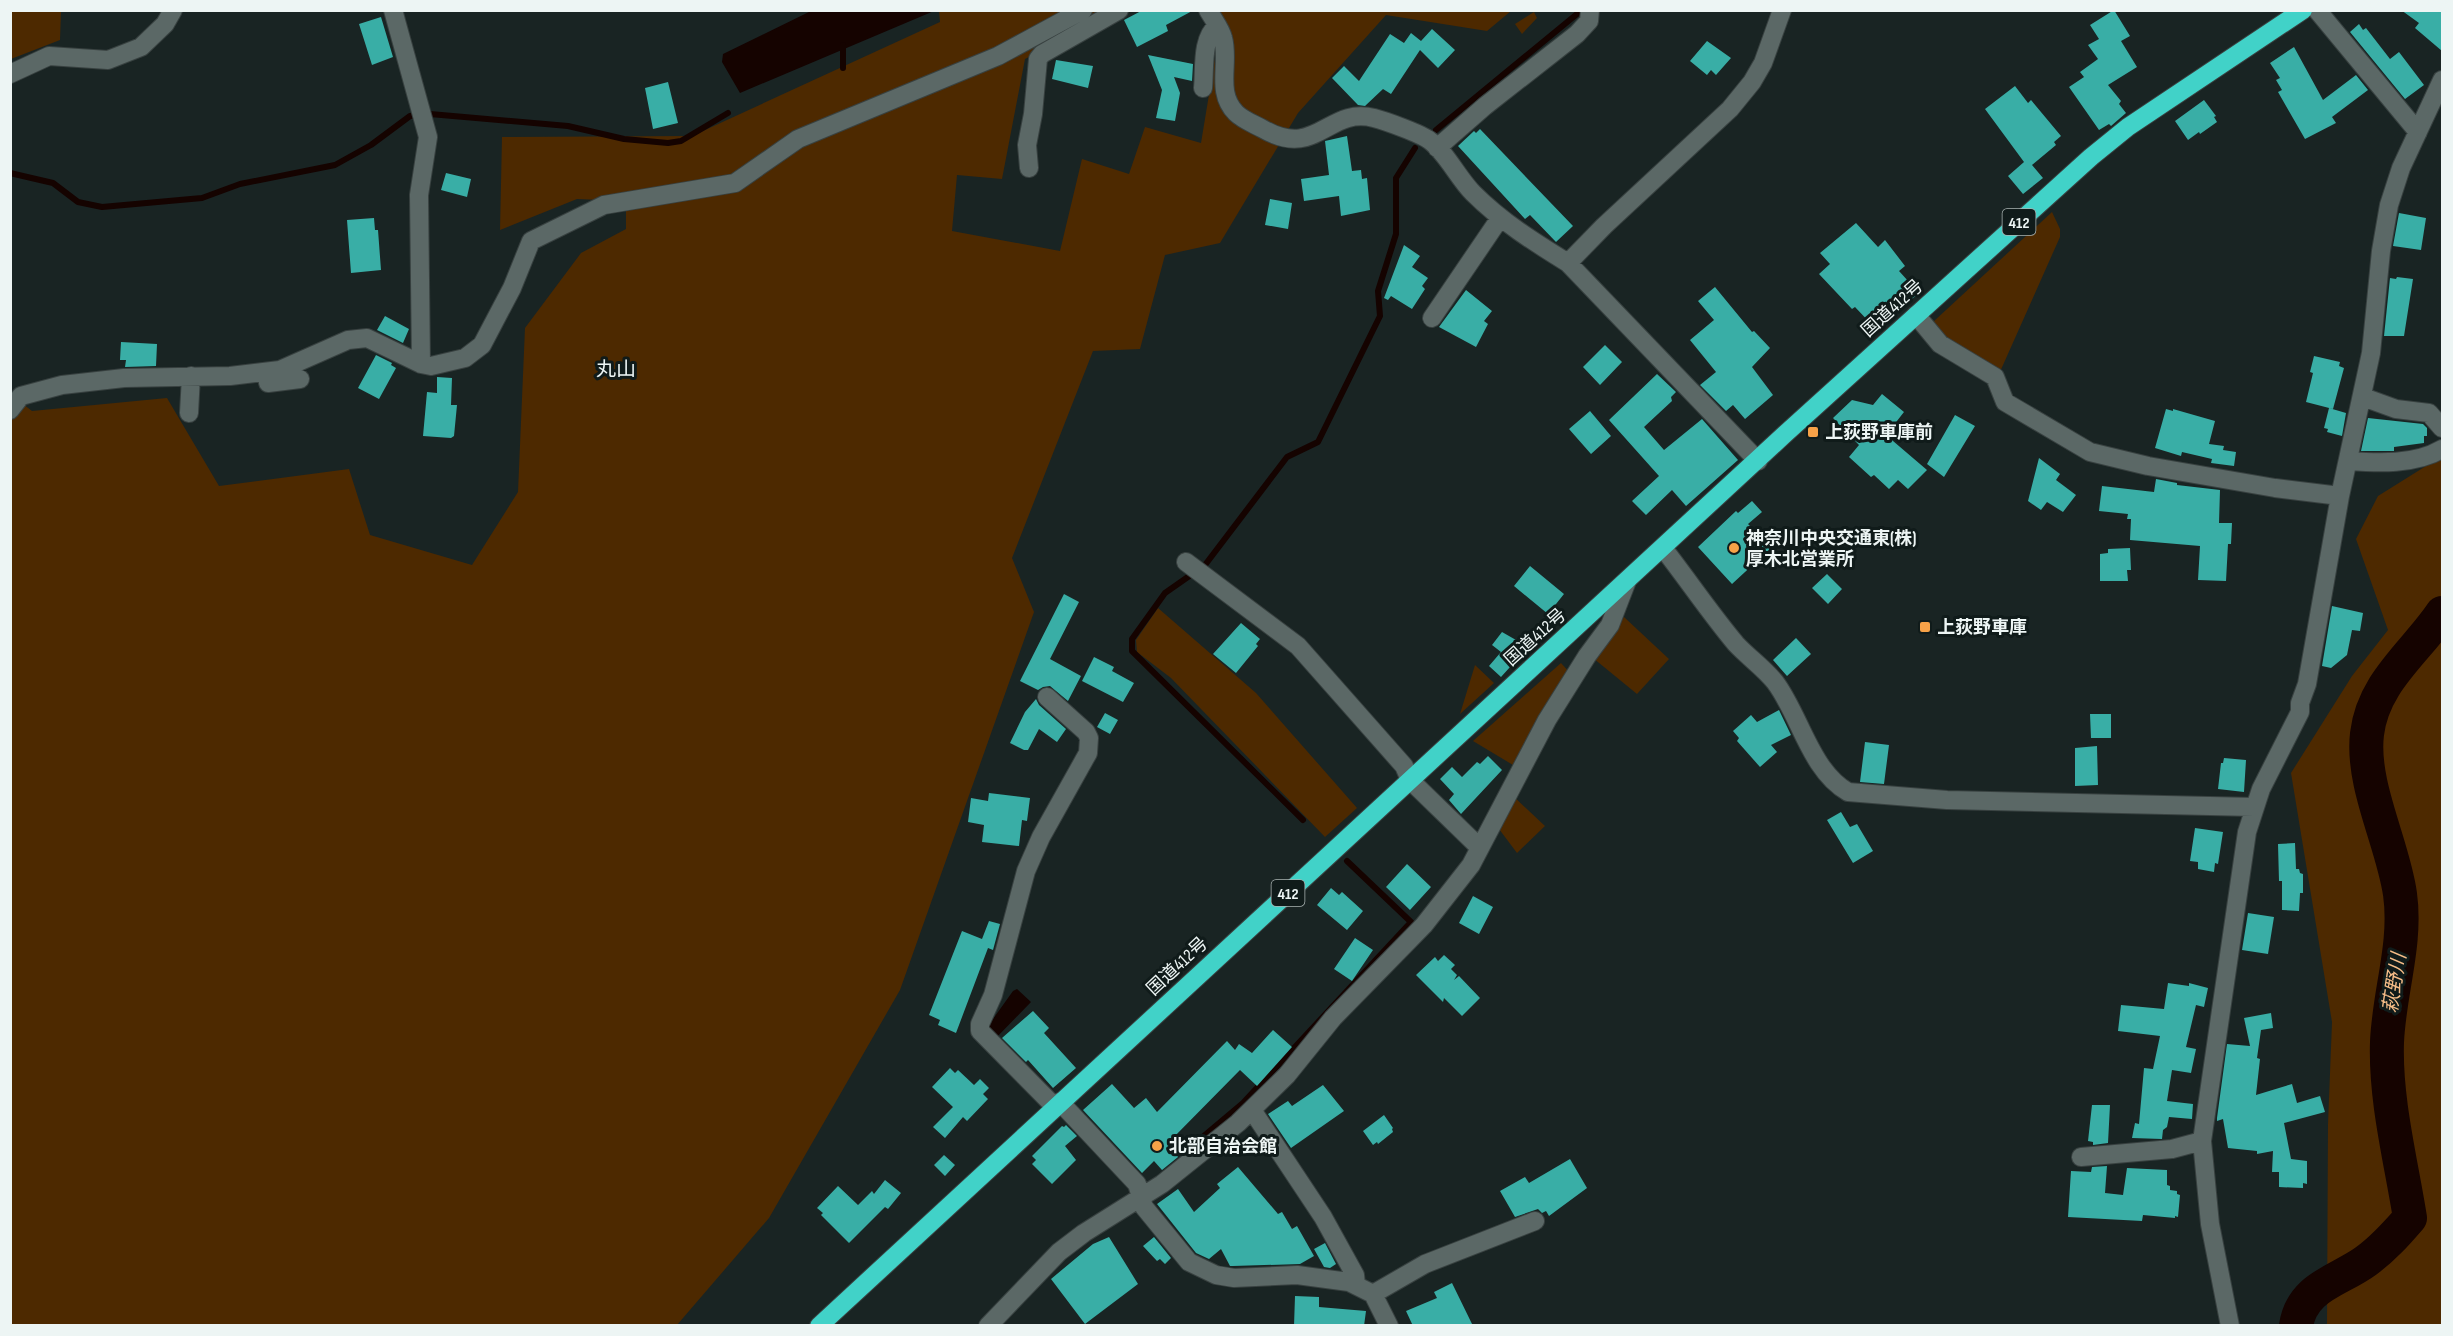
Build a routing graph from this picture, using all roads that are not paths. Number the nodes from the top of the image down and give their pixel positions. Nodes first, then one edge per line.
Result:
1 (393, 10) edge
2 (1083, 10) edge
3 (1119, 10) edge
4 (1590, 10) edge
5 (1782, 10) edge
6 (2303, 10) edge
7 (2317, 10) edge
8 (170, 16) edge
9 (1213, 18) edge
10 (154, 44) dead end
11 (10, 74) edge
12 (2442, 80) edge
13 (1203, 88) dead end
14 (2418, 132) junction
15 (1437, 148) junction
16 (1029, 168) dead end
17 (1500, 218) junction
18 (1568, 264) junction
19 (1916, 315) junction
20 (1432, 318) dead end
21 (421, 364) junction
22 (197, 370) junction
23 (267, 371) junction
24 (300, 379) dead end
25 (2363, 396) junction
26 (10, 410) edge
27 (189, 413) dead end
28 (2442, 428) edge
29 (2442, 449) edge
30 (1758, 462) junction
31 (2348, 462) junction
32 (2340, 496) junction
33 (1663, 548) junction
34 (1192, 567) dead end
35 (1628, 581) junction
36 (1047, 697) dead end
37 (1410, 780) junction
38 (2254, 807) junction
39 (1479, 847) junction
40 (1057, 1104) junction
41 (1252, 1110) junction
42 (2202, 1140) junction
43 (2082, 1157) dead end
44 (1142, 1196) junction
45 (1535, 1221) dead end
46 (1356, 1284) junction
47 (1373, 1294) junction
48 (819, 1326) edge
49 (988, 1326) edge
50 (1389, 1326) edge
51 (2230, 1326) edge

1 - 21 street
2 - 21 street
3 - 16 street
4 - 15 street
5 - 18 street
6 - 19 highway, 国道412号 / 412
7 - 14 street
8 - 10 street
8 - 11 street
9 - 13 street
9 - 15 street
12 - 14 street
14 - 25 street
15 - 17 street
17 - 18 street
17 - 20 street
18 - 30 street
19 - 30 highway, 国道412号 / 412
19 - 32 street
21 - 23 street
22 - 23 street
22 - 26 street
22 - 27 street
23 - 24 street
25 - 28 street
25 - 31 street
29 - 31 street
30 - 33 highway, 国道412号 / 412
31 - 32 street
32 - 38 street
33 - 35 highway, 国道412号 / 412
33 - 38 street
34 - 37 street
35 - 37 highway, 国道412号 / 412
35 - 39 street
36 - 40 street
37 - 39 street
37 - 40 highway, 国道412号 / 412
38 - 42 street
39 - 41 street
40 - 44 street
40 - 48 highway, 国道412号 / 412
41 - 44 street
41 - 46 street
42 - 43 street
42 - 51 street
44 - 46 street
44 - 49 street
45 - 47 street
46 - 47 street
47 - 50 street

